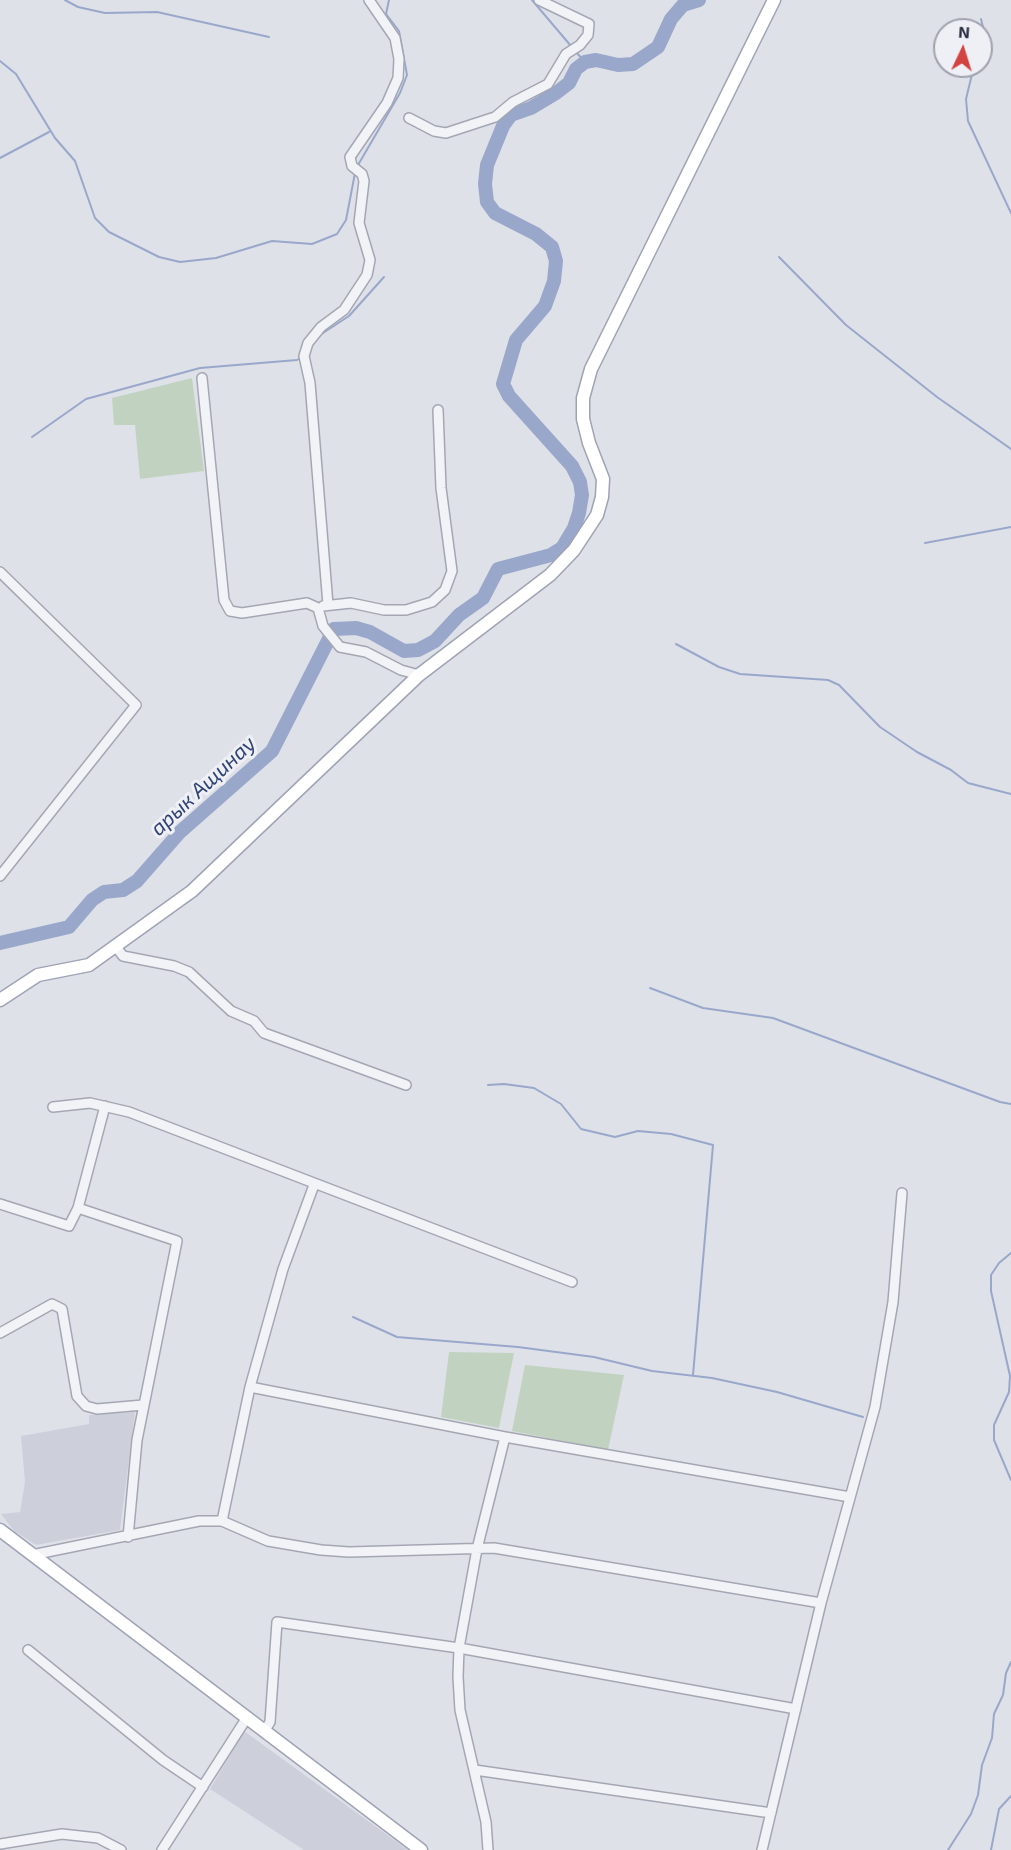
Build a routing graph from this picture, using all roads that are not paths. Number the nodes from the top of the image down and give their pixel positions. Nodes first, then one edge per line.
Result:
1 (369, 0) edge
2 (539, 0) edge
3 (774, 0) edge
4 (409, 118) dead end
5 (202, 378) dead end
6 (438, 410) dead end
7 (0, 572) edge
8 (328, 605) junction
9 (318, 608) junction
10 (419, 675) junction
11 (0, 876) edge
12 (116, 947) junction
13 (0, 1000) edge
14 (406, 1085) dead end
15 (105, 1106) junction
16 (53, 1107) dead end
17 (314, 1185) junction
18 (902, 1193) dead end
19 (0, 1204) edge
20 (78, 1208) junction
21 (572, 1282) dead end
22 (0, 1334) edge
23 (250, 1387) junction
24 (143, 1405) junction
25 (505, 1437) junction
26 (850, 1497) junction
27 (222, 1521) junction
28 (0, 1530) edge
29 (128, 1537) junction
30 (477, 1549) junction
31 (32, 1556) junction
32 (821, 1603) junction
33 (459, 1648) junction
34 (28, 1650) dead end
35 (796, 1708) junction
36 (246, 1719) junction
37 (264, 1732) junction
38 (475, 1770) junction
39 (202, 1787) junction
40 (771, 1813) junction
41 (0, 1844) edge
42 (121, 1850) edge
43 (162, 1850) edge
44 (422, 1850) edge
45 (488, 1850) edge
46 (762, 1850) edge

1 - 8 street
2 - 4 street
3 - 10 main road
5 - 9 street
6 - 8 street
7 - 11 street
8 - 9 street
9 - 10 street
10 - 12 main road
12 - 13 main road
12 - 14 street
15 - 16 street
15 - 17 street
15 - 20 street
17 - 21 street
17 - 23 street
18 - 26 street
19 - 20 street
20 - 24 street
22 - 24 street
23 - 25 street
23 - 27 street
24 - 29 street
25 - 26 street
25 - 30 street
26 - 32 street
27 - 29 street
27 - 30 street
28 - 31 main road
29 - 31 street
30 - 32 street
30 - 33 street
31 - 36 main road
32 - 35 street
33 - 35 street
33 - 37 street
33 - 38 street
34 - 39 street
35 - 40 street
36 - 37 main road
36 - 39 street
37 - 44 main road
38 - 40 street
38 - 45 street
39 - 43 street
40 - 46 street
41 - 42 street

